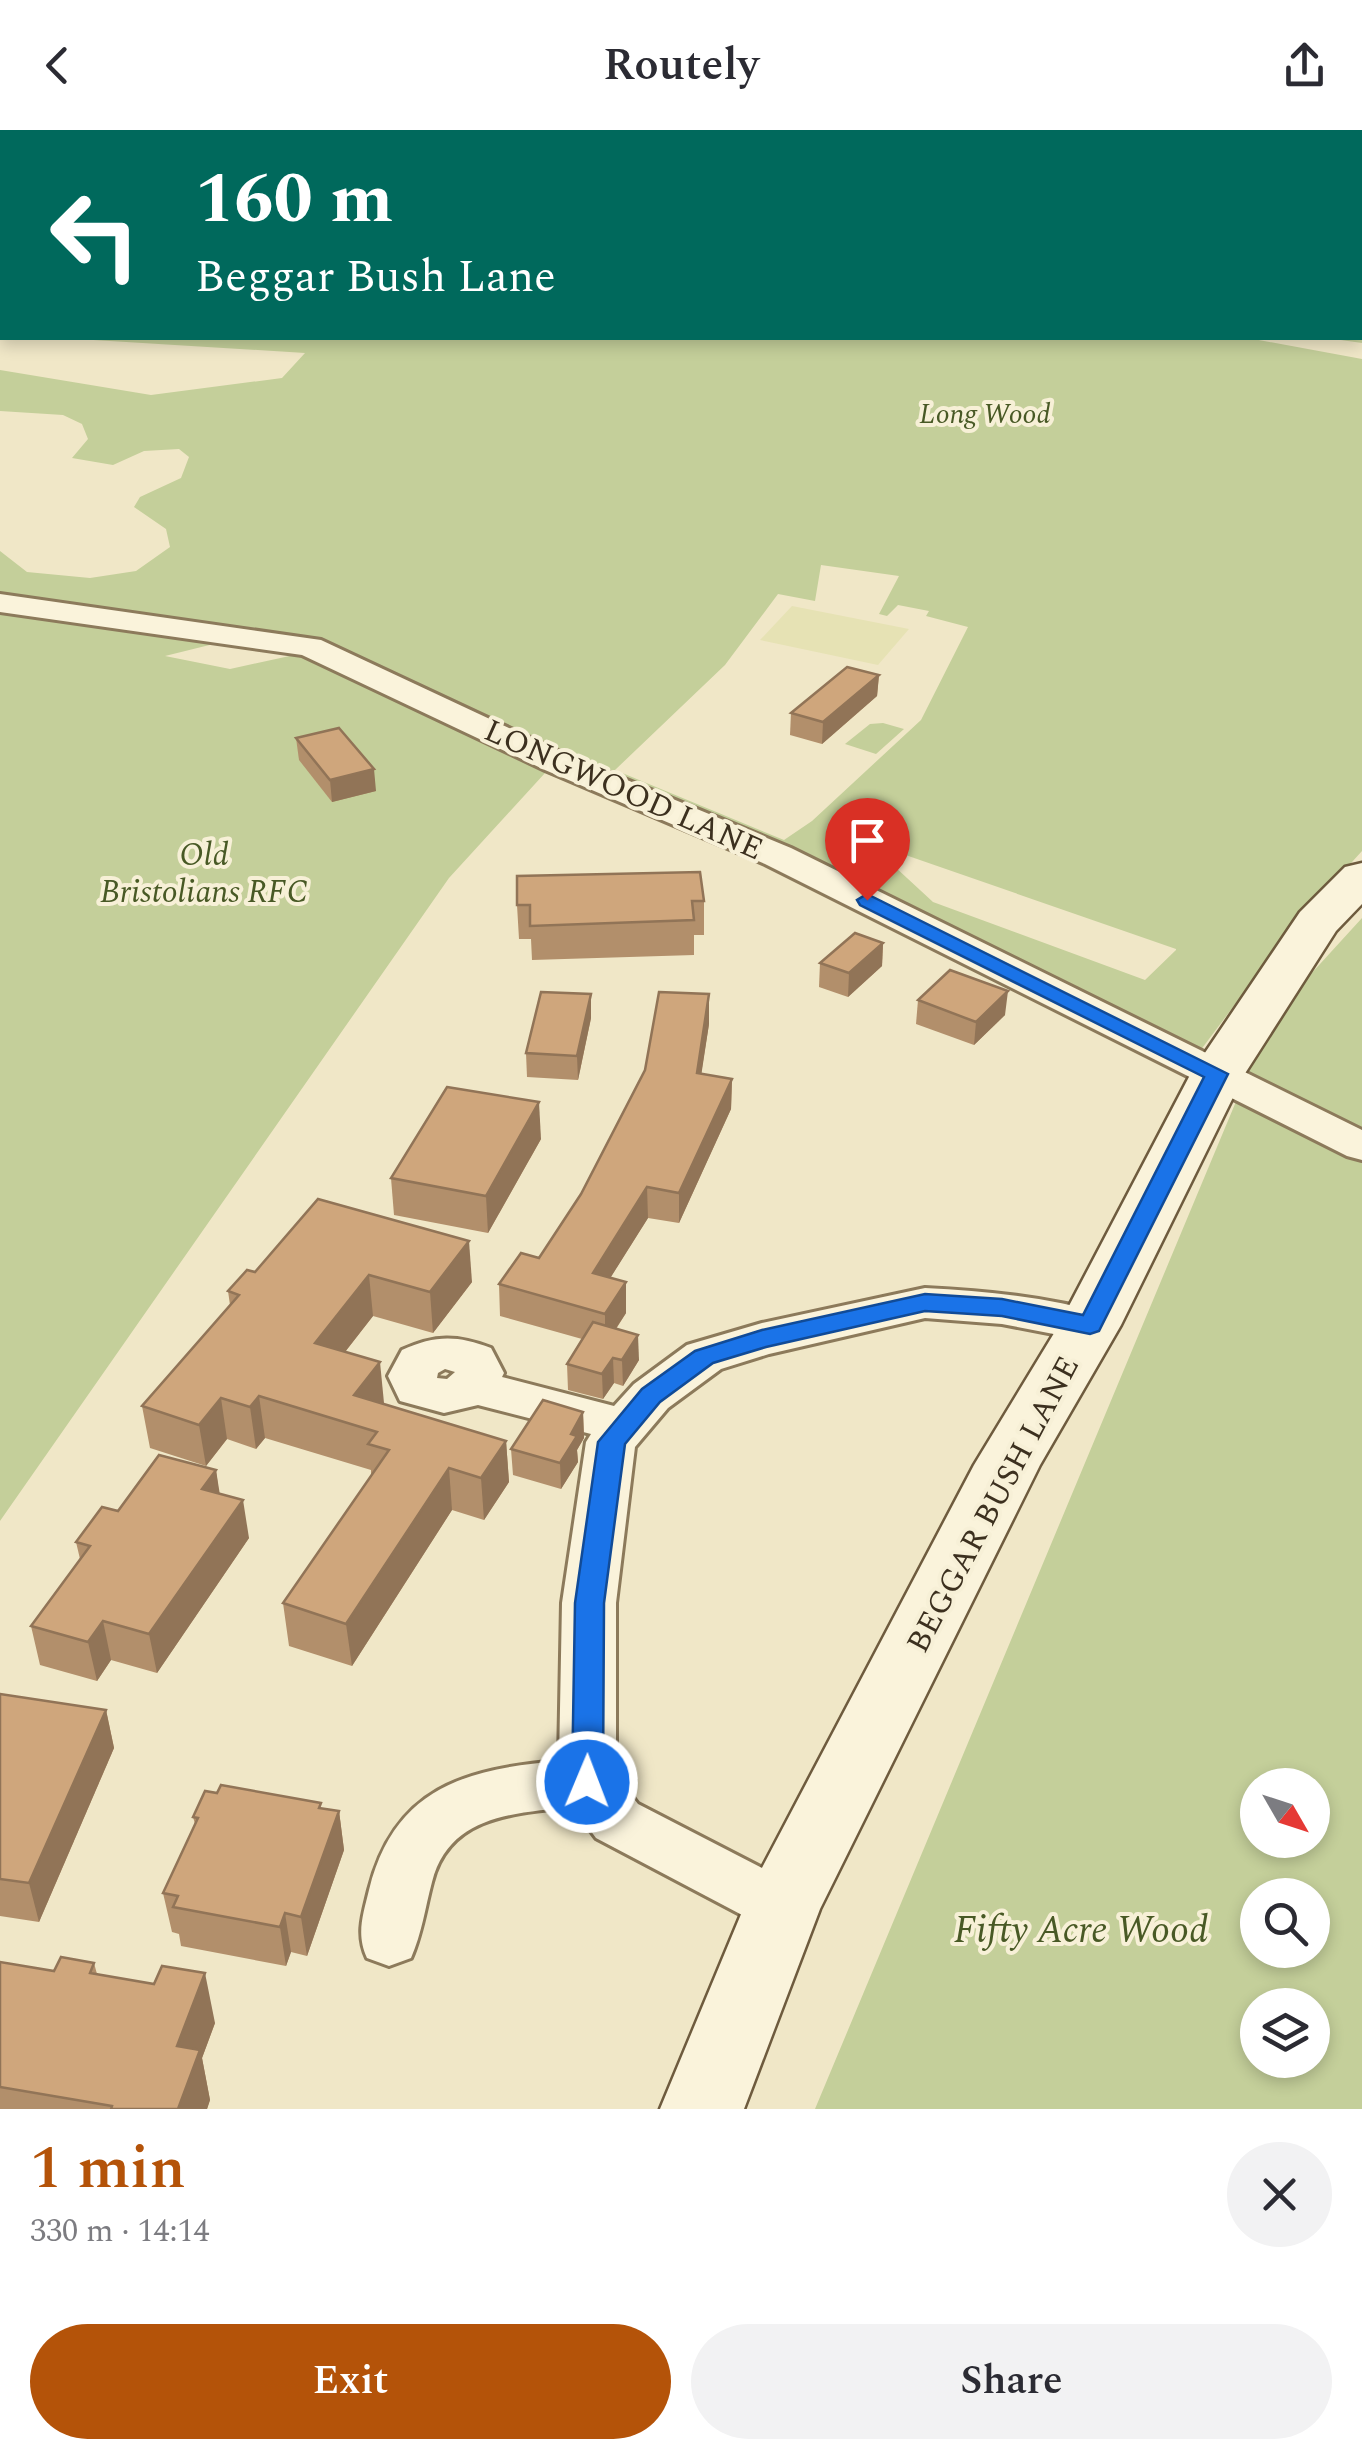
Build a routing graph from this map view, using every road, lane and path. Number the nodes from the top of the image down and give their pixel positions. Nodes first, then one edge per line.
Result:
1 (0, 603) edge
2 (1362, 876) edge
3 (1217, 1074) junction
4 (1362, 1147) edge
5 (1090, 1325) junction
6 (473, 1388) dead end
7 (624, 1426) junction
8 (587, 1782) junction
9 (782, 1908) junction
10 (388, 1939) dead end
11 (702, 2109) edge

1 - 3 street, LONGWOOD LANE
2 - 3 main road, BEGGAR BUSH LANE
3 - 4 street, LONGWOOD LANE
3 - 5 main road, BEGGAR BUSH LANE
5 - 7 street
5 - 9 main road, BEGGAR BUSH LANE
6 - 7 street
7 - 8 street
8 - 9 street
8 - 10 street
9 - 11 main road, BEGGAR BUSH LANE

